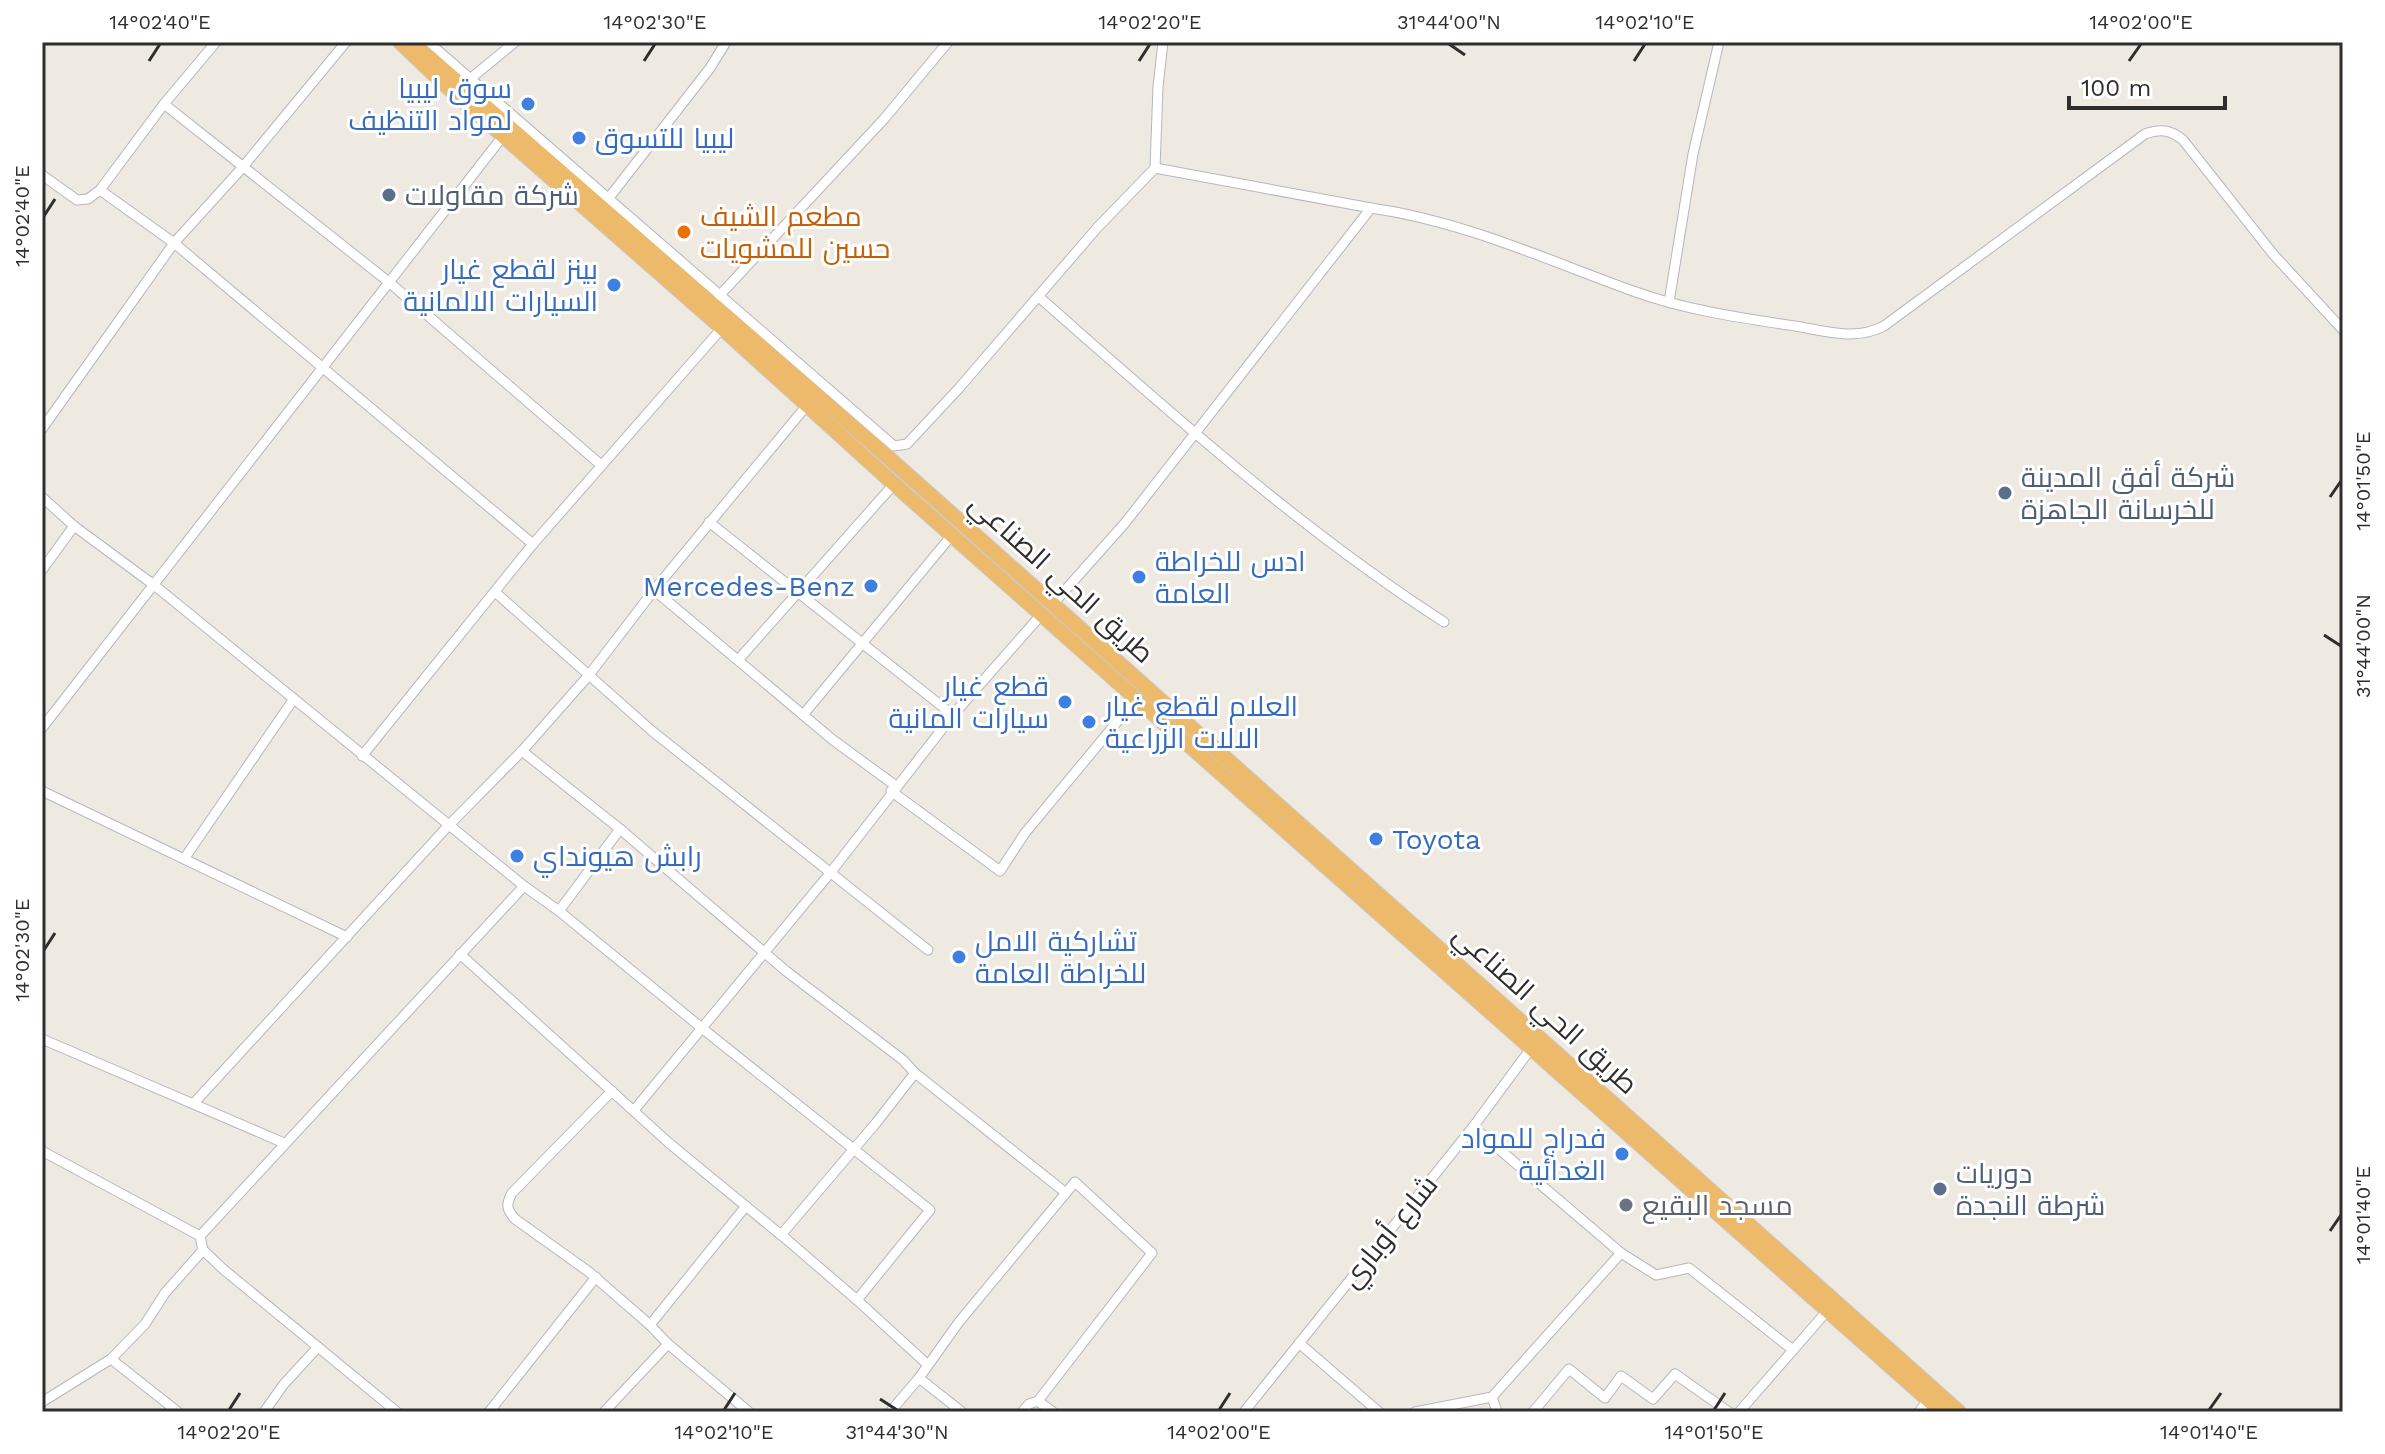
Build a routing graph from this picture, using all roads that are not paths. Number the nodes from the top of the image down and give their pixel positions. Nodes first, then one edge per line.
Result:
1 (216, 42) edge
2 (346, 42) edge
3 (400, 42) edge
4 (412, 42) edge
5 (428, 42) edge
6 (515, 42) edge
7 (726, 42) edge
8 (948, 42) edge
9 (1163, 42) edge
10 (1719, 42) edge
11 (470, 79) junction
12 (164, 104) junction
13 (503, 136) junction
14 (242, 168) junction
15 (1155, 168) junction
16 (42, 175) edge
17 (100, 190) junction
18 (608, 199) junction
19 (1371, 208) junction
20 (174, 243) junction
21 (390, 283) junction
22 (719, 296) junction
23 (1039, 297) junction
24 (1669, 302) junction
25 (722, 328) junction
26 (2343, 330) edge
27 (323, 368) junction
28 (808, 404) junction
29 (42, 429) edge
30 (1195, 433) junction
31 (907, 444) junction
32 (892, 461) junction
33 (601, 465) junction
34 (894, 484) junction
35 (42, 497) edge
36 (709, 522) junction
37 (74, 526) junction
38 (952, 535) junction
39 (533, 544) junction
40 (42, 570) edge
41 (154, 585) junction
42 (654, 590) junction
43 (495, 592) junction
44 (798, 593) junction
45 (1047, 610) junction
46 (1444, 622) dead end
47 (862, 644) junction
48 (739, 659) junction
49 (589, 675) junction
50 (1136, 699) junction
51 (293, 700) junction
52 (803, 715) junction
53 (953, 715) junction
54 (42, 728) edge
55 (522, 751) junction
56 (362, 756) junction
57 (894, 788) junction
58 (42, 791) edge
59 (448, 826) junction
60 (620, 829) junction
61 (184, 859) junction
62 (831, 872) junction
63 (524, 886) junction
64 (559, 911) junction
65 (347, 937) junction
66 (928, 950) dead end
67 (764, 951) junction
68 (460, 954) junction
69 (703, 1029) junction
70 (42, 1039) edge
71 (1532, 1047) junction
72 (915, 1073) junction
73 (612, 1091) junction
74 (194, 1103) junction
75 (635, 1109) junction
76 (1473, 1127) junction
77 (284, 1143) junction
78 (854, 1150) junction
79 (42, 1151) edge
80 (1066, 1193) junction
81 (746, 1206) junction
82 (776, 1231) junction
83 (200, 1236) junction
84 (203, 1250) junction
85 (1621, 1253) junction
86 (596, 1277) junction
87 (857, 1300) junction
88 (1828, 1310) junction
89 (650, 1325) junction
90 (1299, 1343) junction
91 (668, 1344) junction
92 (318, 1347) junction
93 (1793, 1350) junction
94 (111, 1359) junction
95 (928, 1365) junction
96 (919, 1378) junction
97 (1492, 1397) junction
98 (1038, 1401) junction
99 (42, 1402) edge
100 (1924, 1406) edge
101 (178, 1412) edge
102 (264, 1412) edge
103 (397, 1412) edge
104 (489, 1412) edge
105 (604, 1412) edge
106 (749, 1412) edge
107 (890, 1412) edge
108 (962, 1412) edge
109 (1022, 1412) edge
110 (1053, 1412) edge
111 (1244, 1412) edge
112 (1379, 1412) edge
113 (1415, 1412) edge
114 (1497, 1412) edge
115 (1533, 1412) edge
116 (1729, 1412) edge
117 (1739, 1412) edge
118 (1942, 1412) edge
119 (1959, 1412) edge

1 - 12 street
2 - 14 street
3 - 13 highway
4 - 32 highway, طريق الحي الصناعي
5 - 11 street
6 - 11 street
7 - 18 street
8 - 22 street
9 - 15 street
10 - 24 street
11 - 18 street
12 - 14 street
12 - 17 street
13 - 21 street
13 - 25 highway
14 - 20 street
14 - 21 street
15 - 19 street
15 - 23 street
16 - 17 street
17 - 20 street
18 - 22 street
19 - 24 street
19 - 30 street
20 - 27 street
20 - 29 street
21 - 27 street
21 - 33 street
22 - 31 street
23 - 30 street
23 - 31 street
24 - 26 street
25 - 28 highway
25 - 33 street
27 - 39 street
27 - 41 street
28 - 34 highway
28 - 36 street
30 - 45 street
30 - 46 street
31 - 32 street
32 - 45 highway, طريق الحي الصناعي
33 - 39 street
34 - 38 highway
34 - 44 street
35 - 37 street
36 - 42 street
36 - 44 street
37 - 40 street
37 - 41 street
38 - 45 highway
38 - 47 street
39 - 43 street
41 - 51 street
41 - 54 street
42 - 48 street
42 - 49 street
43 - 49 street
43 - 56 street
44 - 47 street
44 - 48 street
45 - 50 highway
45 - 53 street
45 - 119 highway, طريق الحي الصناعي
47 - 52 street
47 - 53 street
48 - 52 street
49 - 55 street
49 - 62 street
50 - 57 street
50 - 71 highway
51 - 56 street
51 - 61 street
52 - 57 street
53 - 57 street
55 - 59 street
55 - 60 street
56 - 59 street
57 - 62 street
58 - 61 street
59 - 63 street
59 - 65 street
60 - 64 street
60 - 67 street
61 - 65 street
62 - 66 street
62 - 67 street
63 - 64 street
63 - 68 street
64 - 69 street
65 - 74 street
67 - 69 street
67 - 72 street
68 - 73 street
68 - 77 street
69 - 75 street
69 - 78 street
70 - 74 street
71 - 76 street, شارع أوباري
71 - 88 highway
72 - 78 street
72 - 80 street
73 - 75 street
73 - 86 street
74 - 77 street
75 - 81 street
76 - 85 street
76 - 90 street, شارع أوباري
77 - 83 street
78 - 82 street
78 - 87 street
79 - 83 street
80 - 95 street
80 - 98 street
81 - 82 street
81 - 89 street
82 - 87 street
83 - 84 street
84 - 92 street
84 - 94 street
85 - 93 street
85 - 97 street
86 - 89 street
86 - 104 street
87 - 95 street
88 - 93 street
88 - 100 highway
89 - 91 street
90 - 111 street, شارع أوباري
90 - 112 street
91 - 105 street
91 - 106 street
92 - 102 street
92 - 103 street
93 - 117 street
94 - 99 street
94 - 101 street
95 - 96 street
96 - 107 street
96 - 108 street
97 - 113 street
97 - 114 street
98 - 109 street
98 - 110 street
100 - 118 highway
115 - 116 street

